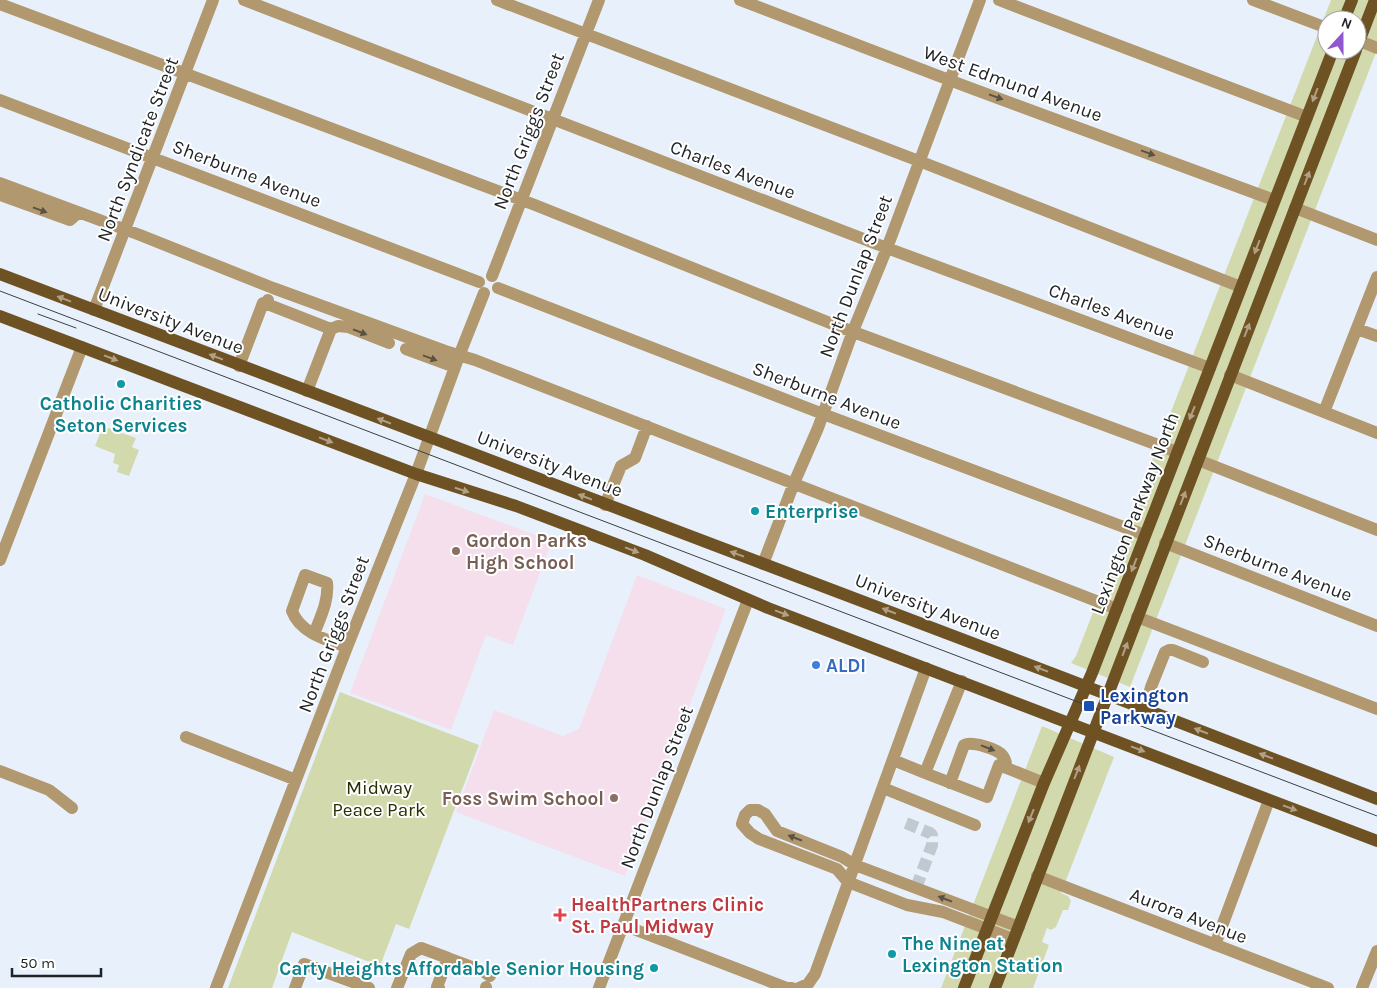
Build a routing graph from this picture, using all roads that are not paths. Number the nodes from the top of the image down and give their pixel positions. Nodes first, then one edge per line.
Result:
1 (213, 0) edge
2 (244, 0) edge
3 (497, 0) edge
4 (598, 0) edge
5 (740, 0) edge
6 (980, 0) edge
7 (999, 0) edge
8 (1253, 0) edge
9 (1375, 0) edge
10 (0, 4) edge
11 (1367, 20) edge
12 (1317, 24) edge
13 (586, 33) junction
14 (1329, 60) edge
15 (1351, 60) edge
16 (186, 74) junction
17 (950, 80) junction
18 (0, 100) edge
19 (1307, 116) junction
20 (552, 120) junction
21 (153, 157) junction
22 (918, 161) junction
23 (0, 183) edge
24 (0, 195) edge
25 (521, 200) junction
26 (1274, 200) junction
27 (1295, 208) junction
28 (78, 213) junction
29 (125, 230) junction
30 (1377, 240) edge
31 (887, 248) junction
32 (0, 274) edge
33 (492, 276) junction
34 (1377, 277) edge
35 (1241, 287) junction
36 (273, 288) junction
37 (482, 288) junction
38 (498, 288) junction
39 (267, 304) junction
40 (94, 310) junction
41 (0, 316) edge
42 (331, 329) junction
43 (1357, 329) junction
44 (853, 330) junction
45 (1377, 336) edge
46 (389, 343) dead end
47 (82, 347) junction
48 (406, 349) dead end
49 (458, 361) junction
50 (239, 366) junction
51 (1210, 368) junction
52 (1230, 375) junction
53 (307, 392) junction
54 (1324, 412) junction
55 (823, 414) junction
56 (647, 426) junction
57 (1377, 433) edge
58 (429, 438) junction
59 (1177, 452) junction
60 (1198, 460) junction
61 (416, 474) junction
62 (794, 483) junction
63 (605, 505) junction
64 (1377, 530) edge
65 (1145, 535) junction
66 (1165, 543) junction
67 (0, 560) edge
68 (763, 564) junction
69 (748, 600) junction
70 (1117, 609) junction
71 (1138, 617) junction
72 (1377, 626) edge
73 (314, 634) dead end
74 (347, 647) junction
75 (1203, 662) dead end
76 (926, 668) junction
77 (962, 681) junction
78 (1086, 686) junction
79 (1107, 695) junction
80 (1145, 709) junction
81 (1377, 709) edge
82 (1070, 723) junction
83 (1093, 732) junction
84 (186, 737) dead end
85 (893, 760) junction
86 (1006, 768) junction
87 (0, 771) edge
88 (926, 773) junction
89 (296, 780) junction
90 (950, 783) junction
91 (1044, 783) junction
92 (882, 788) junction
93 (1377, 799) edge
94 (1270, 800) junction
95 (72, 808) dead end
96 (975, 824) dead end
97 (1377, 841) edge
98 (855, 865) junction
99 (1037, 876) junction
100 (848, 882) junction
101 (989, 922) junction
102 (623, 925) junction
103 (1016, 932) junction
104 (1215, 945) junction
105 (1377, 951) edge
106 (448, 958) junction
107 (1297, 983) edge
108 (487, 984) edge
109 (216, 988) edge
110 (295, 988) edge
111 (370, 988) edge
112 (397, 988) edge
113 (439, 988) edge
114 (600, 988) edge
115 (792, 988) edge
116 (799, 988) edge
117 (964, 988) edge
118 (995, 988) edge
119 (1328, 988) edge
120 (1362, 988) edge

1 - 16 street, North Syndicate Street
2 - 20 street, Charles Avenue
3 - 13 street
4 - 13 street, North Griggs Street
5 - 17 street, West Edmund Avenue
6 - 17 street, North Dunlap Street
7 - 19 street
8 - 12 street
9 - 11 main road
10 - 16 street
13 - 20 street, North Griggs Street
13 - 22 street
14 -> 19 main road, Lexington Parkway North
27 -> 15 main road
16 - 21 street, North Syndicate Street
16 - 25 street
17 - 22 street, North Dunlap Street
17 -> 26 street, West Edmund Avenue
18 - 21 street, Sherburne Avenue
19 - 26 main road, Lexington Parkway North
20 - 25 street, North Griggs Street
20 - 31 street, Charles Avenue
21 - 29 street, North Syndicate Street
21 - 37 street, Sherburne Avenue
22 - 31 street, North Dunlap Street
22 - 35 street
23 - 28 street
24 -> 28 street
25 - 33 street, North Griggs Street
25 - 44 street
26 -> 35 main road, Lexington Parkway North
27 - 30 street
52 -> 27 main road
28 - 29 street
29 - 36 street
29 - 40 street, North Syndicate Street
31 - 44 street, North Dunlap Street
31 - 51 street, Charles Avenue
40 -> 32 main road, University Avenue
33 - 37 street
33 - 38 street
34 - 43 street
35 - 51 main road, Lexington Parkway North
36 - 39 street
36 - 49 street
37 - 38 street
37 - 49 street, North Griggs Street
38 - 55 street, Sherburne Avenue
39 - 42 street
39 - 50 street
50 -> 40 main road, University Avenue
41 - 47 main road
42 -> 46 street
42 - 53 street
43 - 45 street
43 - 54 street
44 - 55 street, North Dunlap Street
44 - 59 street
47 -> 61 main road
47 - 67 street
48 -> 49 street
49 - 56 street
49 - 58 street, North Griggs Street
50 - 53 main road, University Avenue
51 -> 59 main road, Lexington Parkway North
52 - 54 street
52 - 60 main road
58 -> 53 main road, University Avenue
54 - 57 street
55 - 62 street, North Dunlap Street
55 - 65 street, Sherburne Avenue
56 - 62 street
56 - 63 street
58 - 61 street, North Griggs Street
63 -> 58 main road, University Avenue
59 - 65 main road, Lexington Parkway North
60 - 64 street
66 -> 60 main road
61 -> 69 main road
61 - 74 street, North Griggs Street
62 - 68 street, North Dunlap Street
62 - 70 street
68 -> 63 main road, University Avenue
65 -> 70 main road, Lexington Parkway North
66 - 71 main road
66 - 72 street, Sherburne Avenue
78 -> 68 main road, University Avenue
69 -> 76 main road
69 - 102 street, North Dunlap Street
70 - 78 main road, Lexington Parkway North
79 -> 71 main road
71 - 81 street
73 - 74 street
74 - 89 street, North Griggs Street
75 - 80 street
76 - 77 main road
76 - 85 street
77 - 82 main road
77 - 88 street
78 - 79 main road, University Avenue
78 - 82 main road, Lexington Parkway North
79 - 80 main road, University Avenue
79 - 83 main road
93 -> 80 main road, University Avenue
82 - 83 main road
82 - 91 main road, Lexington Parkway North
83 -> 94 main road
99 -> 83 main road
84 - 89 street
85 - 88 street
85 - 92 street
86 - 90 street
90 -> 86 street
86 - 91 street
87 - 95 street
88 - 90 street
89 - 109 street, North Griggs Street
91 -> 101 main road, Lexington Parkway North
92 - 96 street
92 - 98 street
94 -> 97 main road
94 - 104 street
98 - 100 street
98 -> 100 street
101 -> 98 street
99 - 103 main road
99 - 104 street, Aurora Avenue
100 - 101 street
100 - 116 street
101 - 103 street
101 - 117 main road, Lexington Parkway North
102 - 114 street, North Dunlap Street
102 - 115 street
103 - 118 main road
104 - 107 street, Aurora Avenue
105 - 120 street
106 - 108 street
106 - 112 street
106 - 113 street
107 - 119 street, Aurora Avenue
110 - 111 street

